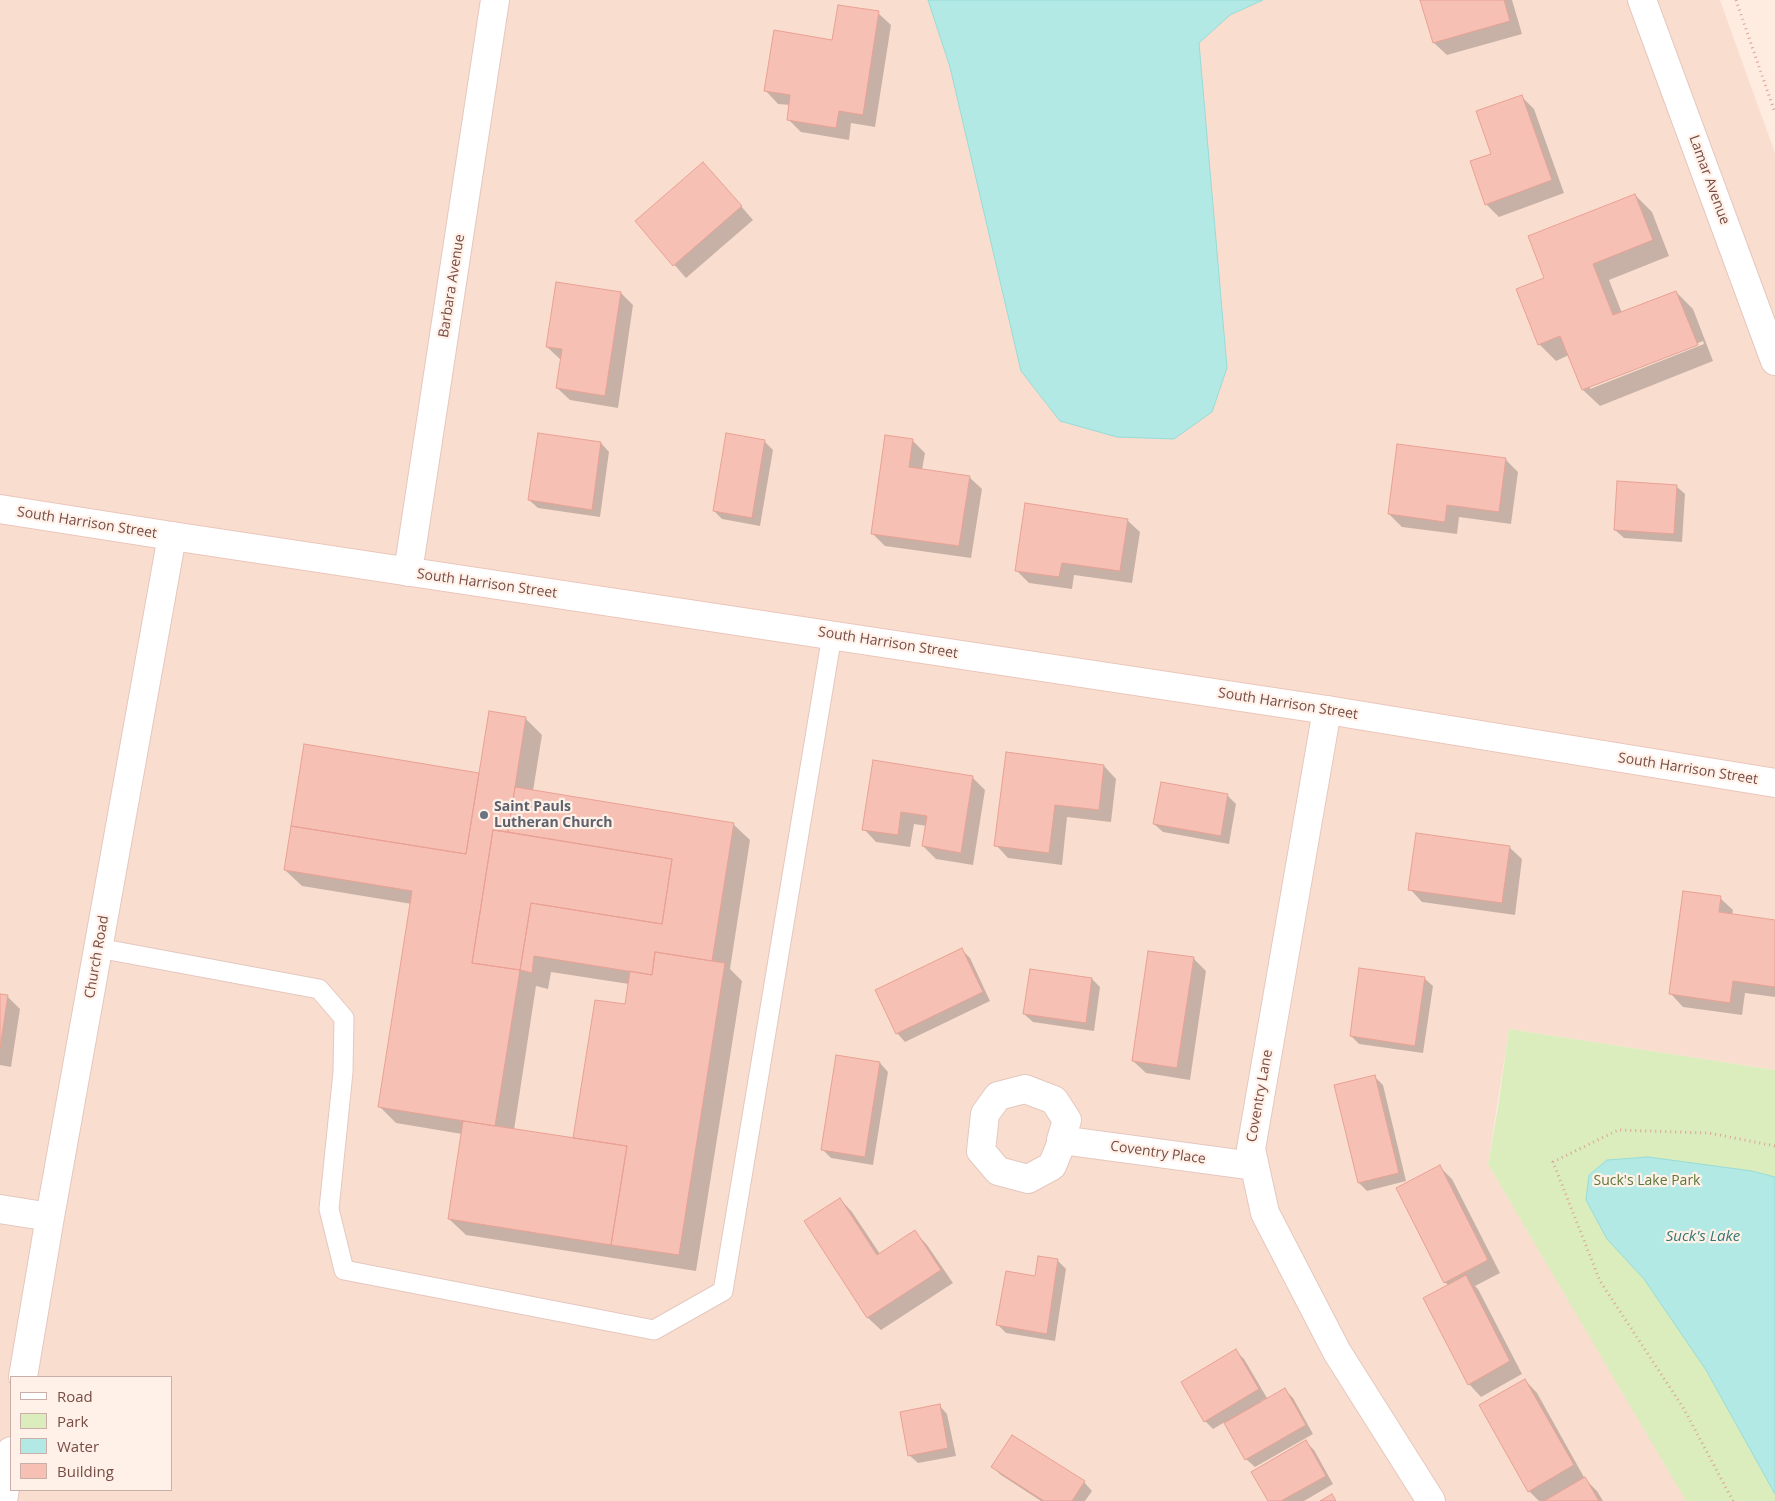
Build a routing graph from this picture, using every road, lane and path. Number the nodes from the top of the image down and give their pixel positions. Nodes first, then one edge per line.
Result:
1 (495, 0) edge
2 (1642, 0) edge
3 (1736, 0) edge
4 (1775, 113) edge
5 (1775, 361) edge
6 (0, 509) edge
7 (172, 536) junction
8 (408, 572) junction
9 (832, 635) junction
10 (1327, 710) junction
11 (1775, 783) edge
12 (98, 948) junction
13 (1061, 1140) dead end
14 (1775, 1146) edge
15 (1254, 1166) junction
16 (0, 1209) edge
17 (50, 1217) junction
18 (23, 1376) edge
19 (10, 1457) edge
20 (3, 1501) edge
21 (1431, 1501) edge
22 (1733, 1501) edge

1 - 8 street, Barbara Avenue
2 - 5 street, Lamar Avenue
3 - 4 path
6 - 7 street, South Harrison Street
7 - 8 street, South Harrison Street
7 - 12 street, Church Road
8 - 9 street, South Harrison Street
9 - 10 street, South Harrison Street
9 - 12 lane
10 - 11 street, South Harrison Street
10 - 15 street, Coventry Lane
12 - 17 street, Church Road
13 - 15 street, Coventry Place
14 - 22 path
15 - 21 street, Coventry Lane
16 - 17 street
17 - 18 street, Church Road
19 - 20 street

